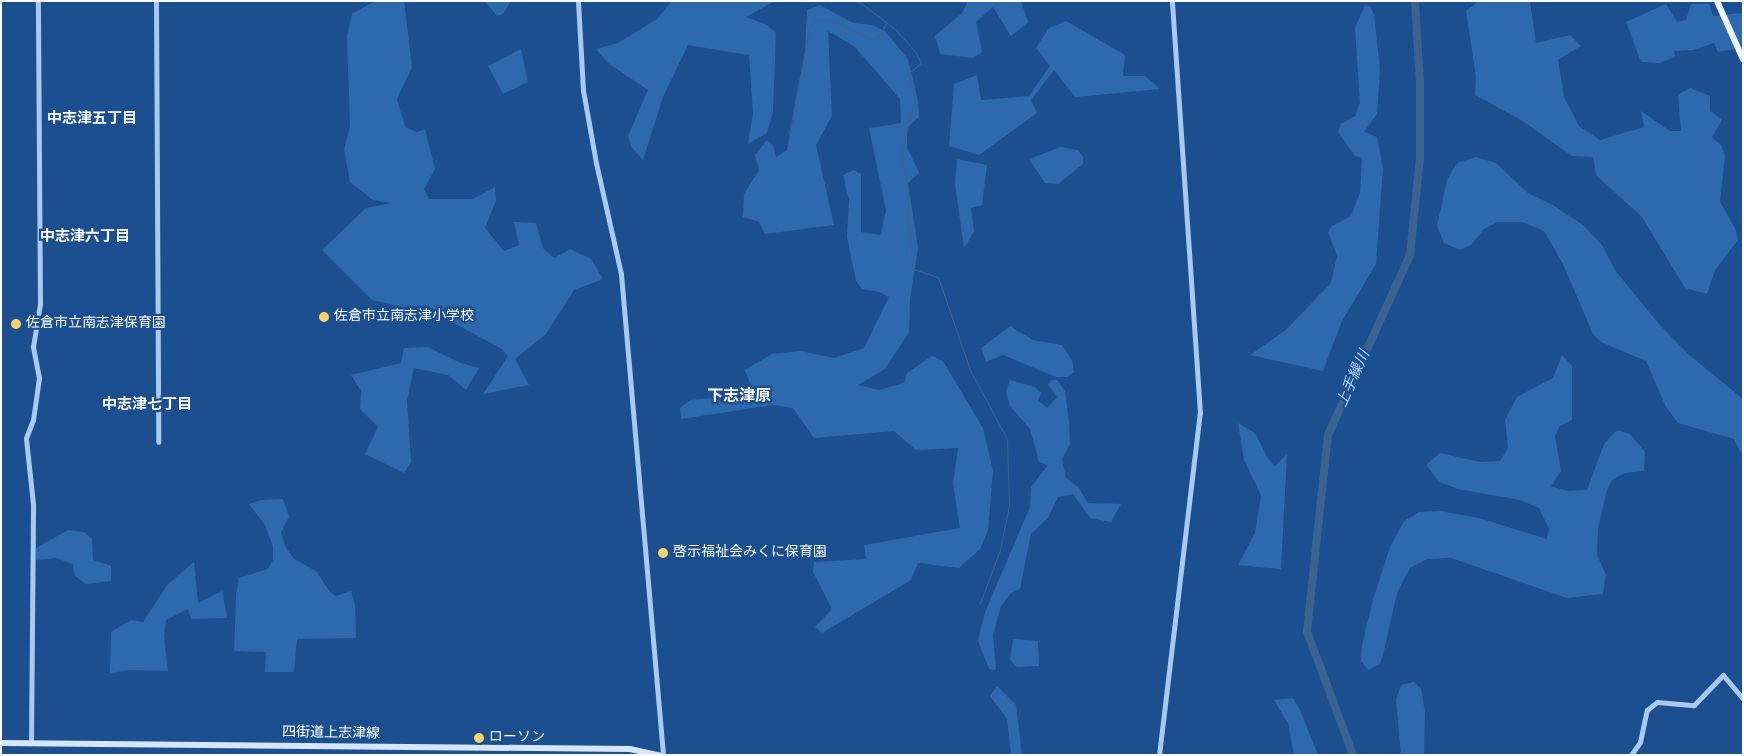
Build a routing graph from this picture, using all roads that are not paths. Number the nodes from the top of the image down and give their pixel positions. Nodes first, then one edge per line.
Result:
1 (38, 1) edge
2 (156, 1) edge
3 (578, 1) edge
4 (1172, 1) edge
5 (1717, 1) edge
6 (1743, 59) edge
7 (158, 442) dead end
8 (1743, 699) edge
9 (1, 743) edge
10 (30, 743) junction
11 (661, 755) edge
12 (1159, 755) edge
13 (1631, 755) edge

1 - 10 street
2 - 7 street
3 - 11 street
4 - 12 street
5 - 6 main road
8 - 13 street
9 - 10 main road, 四街道上志津線
10 - 11 main road, 四街道上志津線

